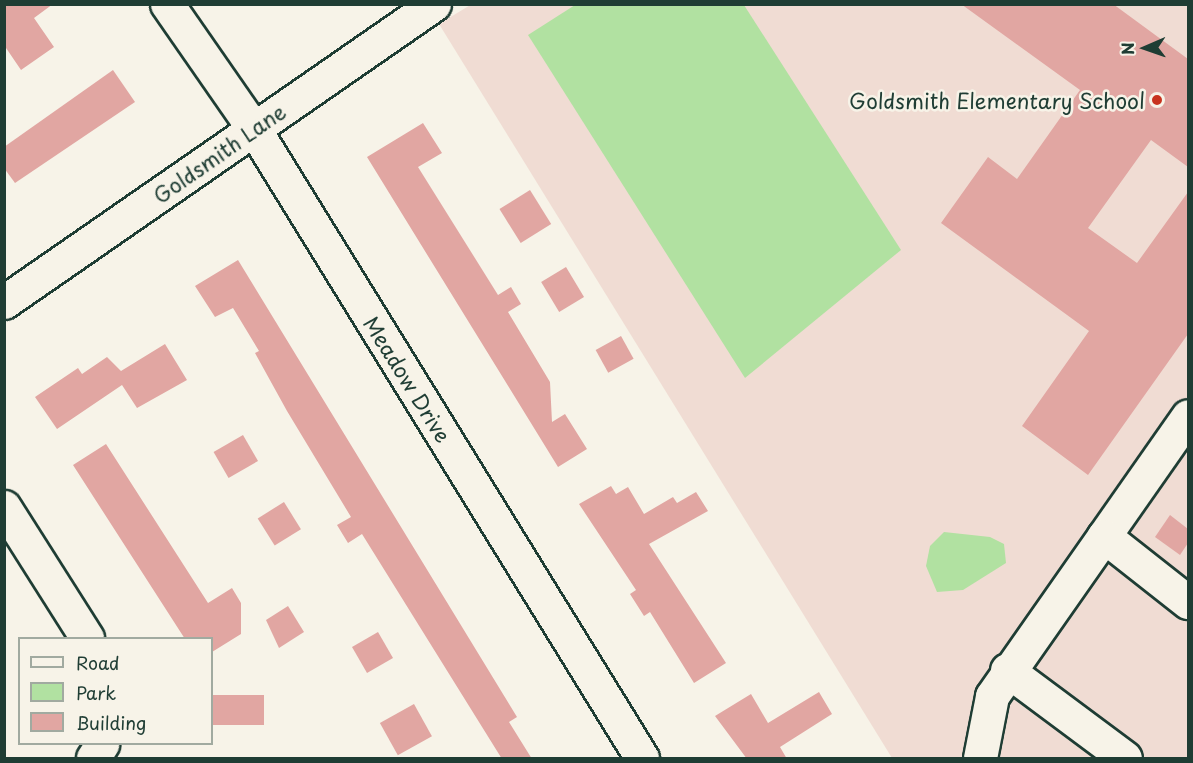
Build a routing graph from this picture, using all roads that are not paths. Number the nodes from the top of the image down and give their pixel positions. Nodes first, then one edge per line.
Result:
1 (168, 4) edge
2 (434, 4) edge
3 (254, 129) junction
4 (4, 302) edge
5 (1188, 416) edge
6 (4, 507) edge
7 (1104, 536) junction
8 (1188, 602) edge
9 (86, 637) edge
10 (1000, 683) junction
11 (101, 745) edge
12 (93, 759) edge
13 (642, 759) edge
14 (980, 759) edge
15 (1125, 759) edge

1 - 3 street, Meadow Drive
2 - 3 street, Goldsmith Lane
3 - 4 street, Goldsmith Lane
3 - 13 street, Meadow Drive
5 - 7 street
6 - 9 street
7 - 8 street
7 - 10 street
10 - 14 street
10 - 15 street
11 - 12 street

